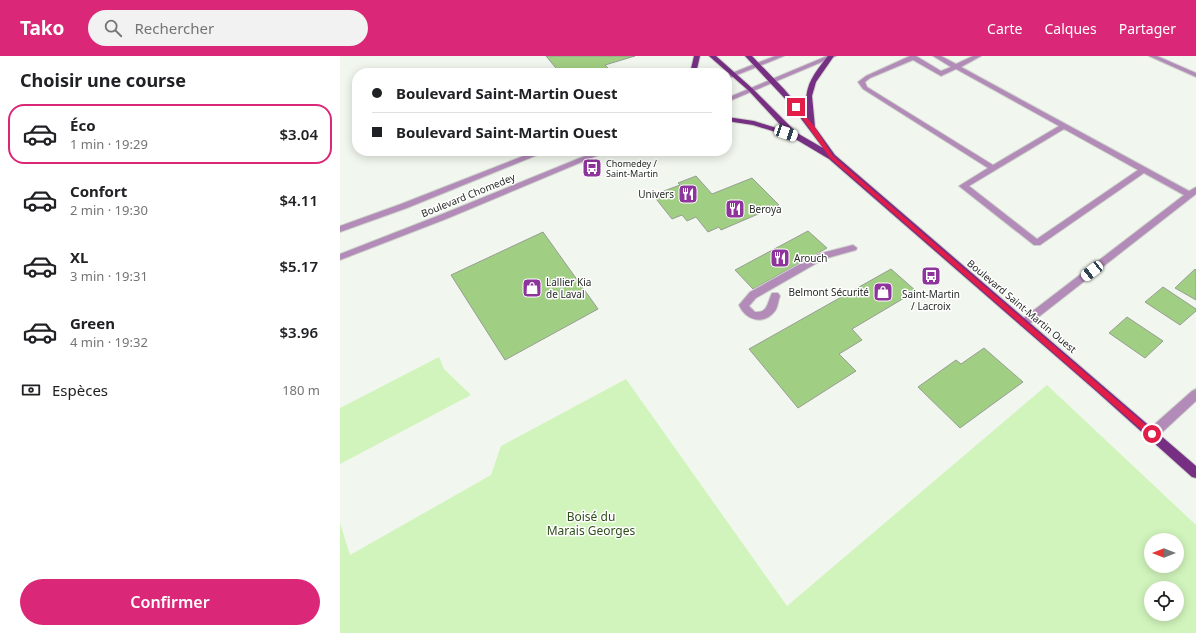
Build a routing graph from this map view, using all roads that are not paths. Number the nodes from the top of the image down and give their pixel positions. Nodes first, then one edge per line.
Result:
1 (697, 56) edge
2 (712, 56) edge
3 (748, 56) edge
4 (781, 56) edge
5 (832, 56) edge
6 (936, 56) edge
7 (978, 56) edge
8 (1152, 56) edge
9 (758, 66) junction
10 (955, 67) junction
11 (694, 68) edge
12 (723, 68) edge
13 (732, 75) edge
14 (1196, 75) edge
15 (732, 77) edge
16 (773, 81) junction
17 (751, 90) junction
18 (732, 98) edge
19 (732, 120) edge
20 (1064, 126) junction
21 (812, 127) junction
22 (794, 135) junction
23 (530, 156) edge
24 (592, 156) edge
25 (832, 157) junction
26 (993, 168) junction
27 (1143, 170) junction
28 (1193, 192) edge
29 (340, 229) edge
30 (853, 248) dead end
31 (340, 257) edge
32 (775, 296) dead end
33 (1024, 323) junction
34 (1196, 394) edge
35 (1152, 434) junction
36 (1196, 473) edge

1 - 11 main road
2 - 12 main road, Boulevard Saint-Martin Ouest
3 - 9 main road, Boulevard Saint-Martin Ouest
4 - 9 street
5 - 16 street
5 - 21 main road
6 - 10 street
7 - 10 street
8 - 14 street
9 - 13 street
9 - 16 main road, Boulevard Saint-Martin Ouest
10 - 20 street
10 - 26 street
15 - 17 main road, Boulevard Saint-Martin Ouest
16 - 17 street
16 - 21 main road, Boulevard Saint-Martin Ouest
17 - 18 street
17 - 22 main road, Boulevard Saint-Martin Ouest
19 - 22 main road
20 - 26 street
20 - 27 street
21 - 25 main road, Boulevard Saint-Martin Ouest
22 - 25 main road, Boulevard Saint-Martin Ouest
23 - 29 street, Boulevard Chomedey
24 - 31 street, Boulevard Chomedey
25 - 33 main road, Boulevard Saint-Martin Ouest
26 - 27 street
27 - 28 street
28 - 33 street
30 - 32 street
33 - 35 main road, Boulevard Saint-Martin Ouest
34 - 35 street
35 - 36 main road, Boulevard Saint-Martin Ouest

